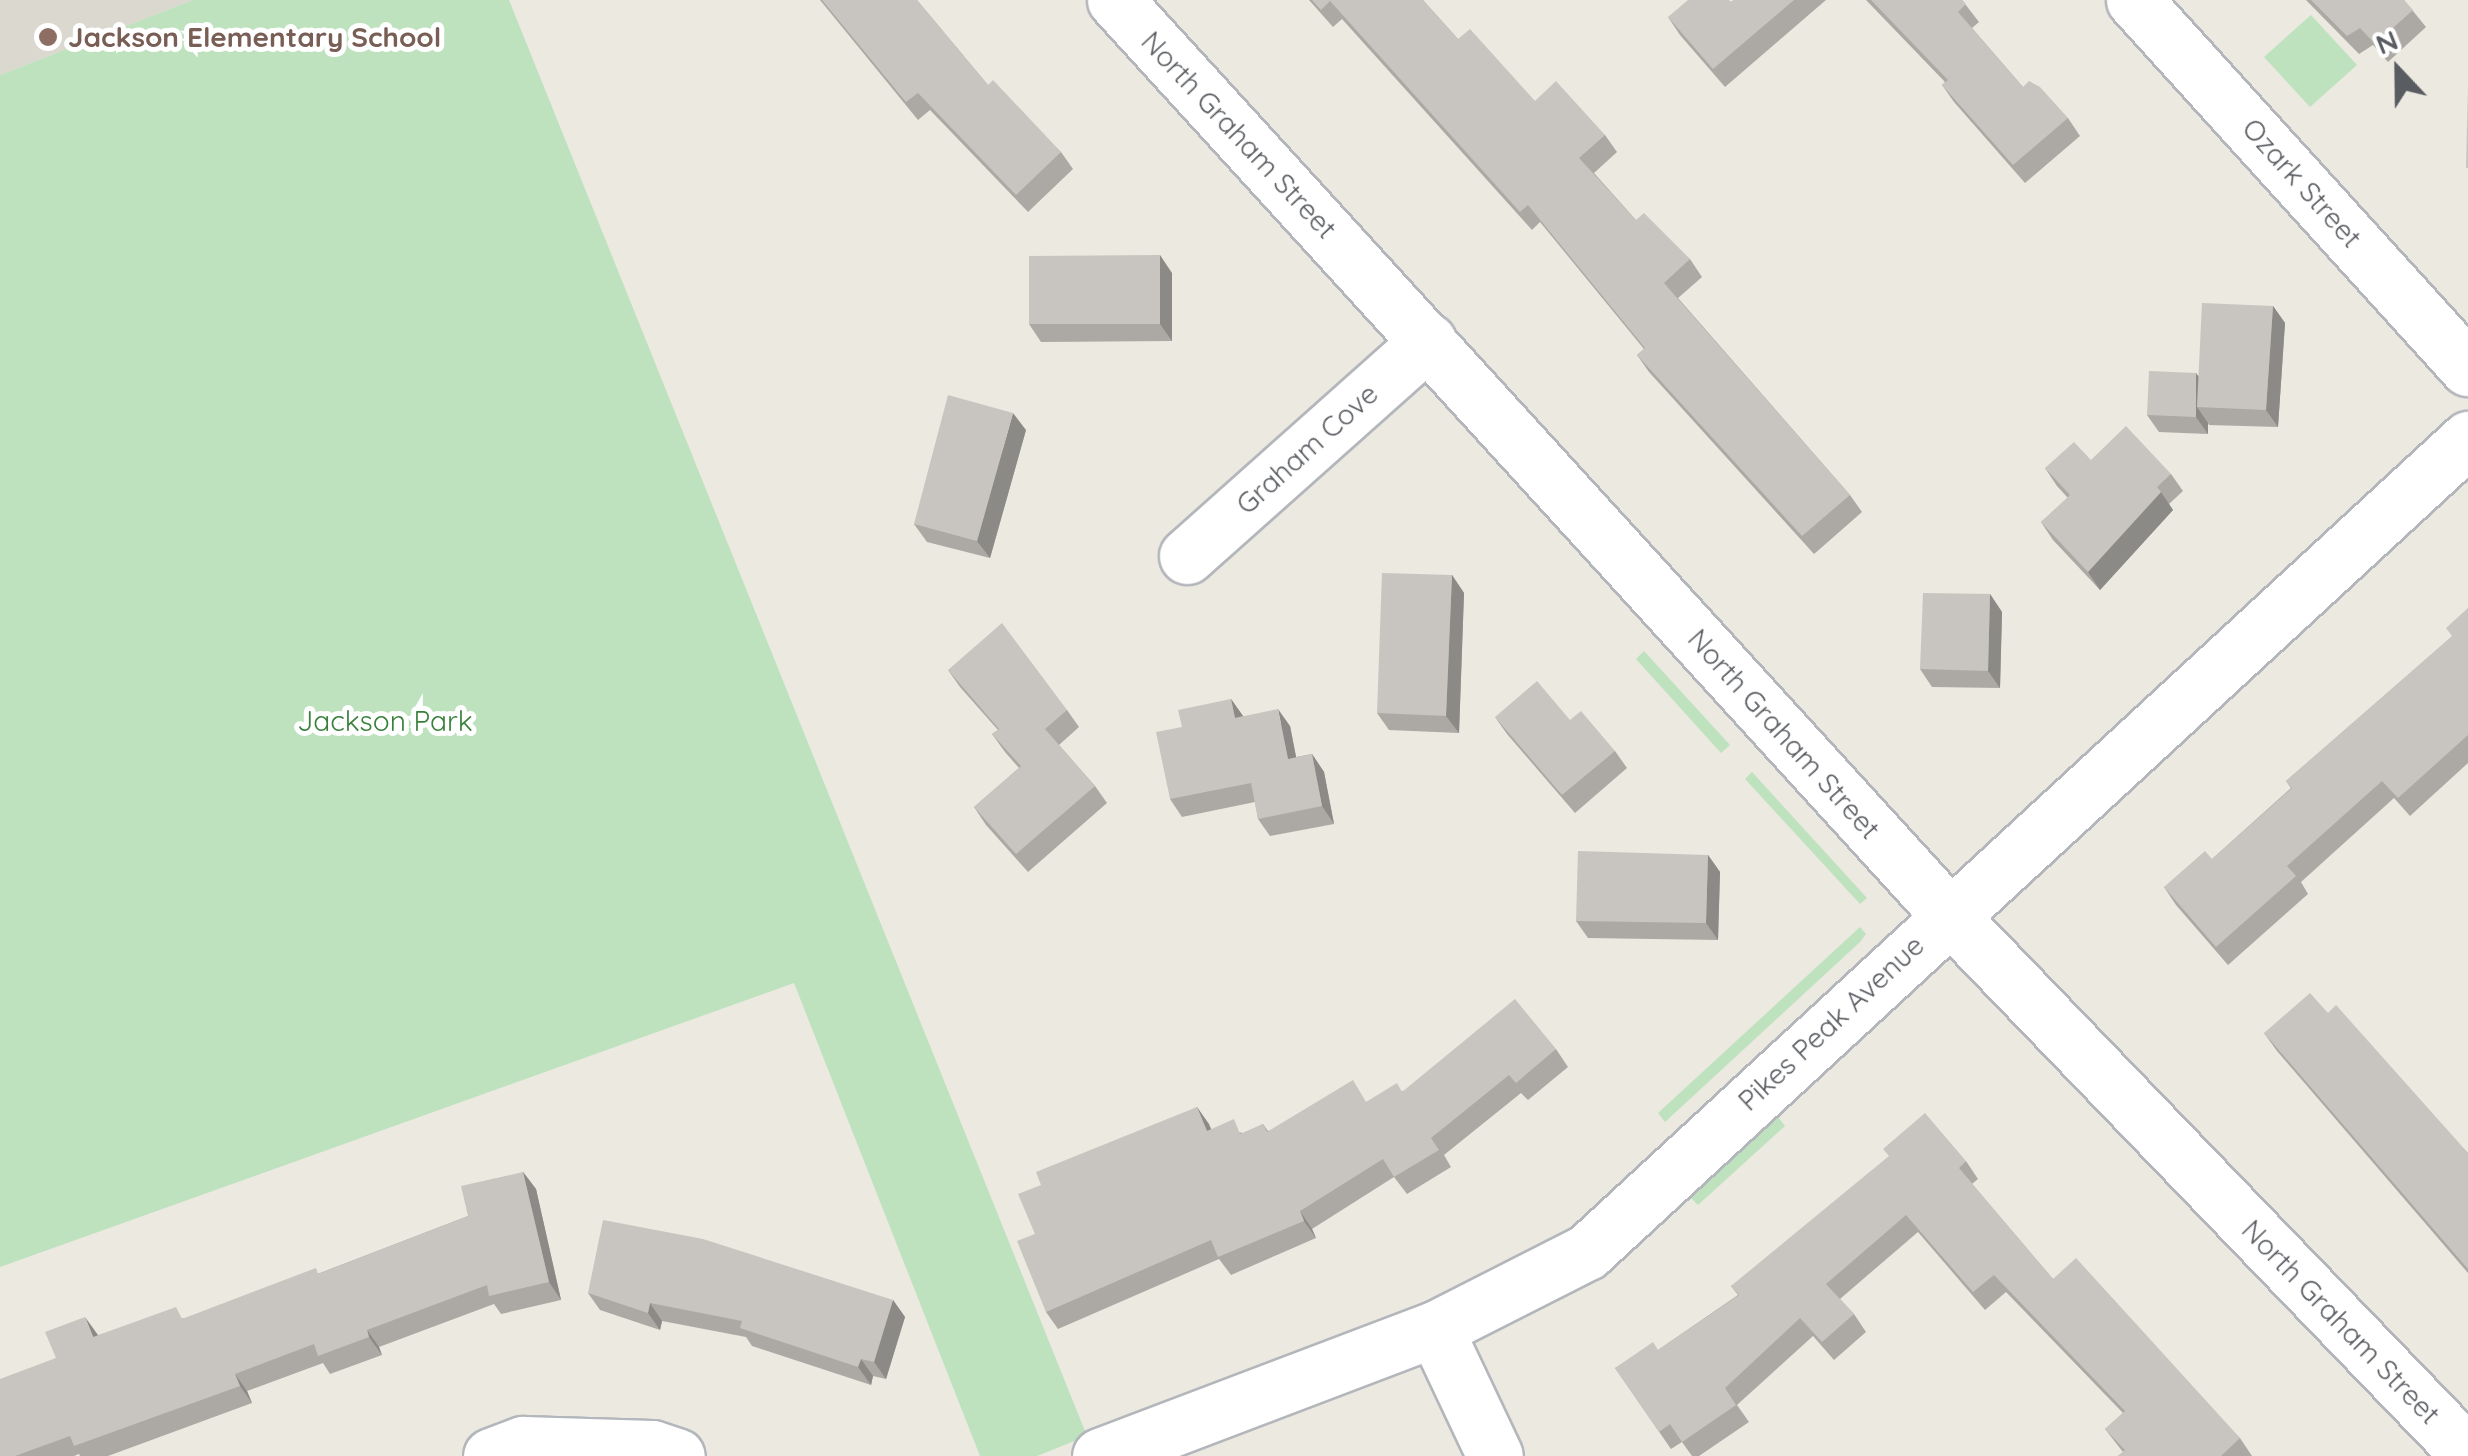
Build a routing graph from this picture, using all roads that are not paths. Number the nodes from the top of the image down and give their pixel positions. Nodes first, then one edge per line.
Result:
1 (1115, 0) edge
2 (2134, 0) edge
3 (1428, 341) junction
4 (2468, 368) edge
5 (2468, 440) edge
6 (1187, 556) dead end
7 (1948, 914) junction
8 (1435, 1329) junction
9 (2468, 1454) edge
10 (491, 1456) edge
11 (676, 1456) edge
12 (1100, 1456) edge
13 (1495, 1456) edge

1 - 3 street, North Graham Street
2 - 4 street, Ozark Street
3 - 6 street, Graham Cove
3 - 7 street, North Graham Street
5 - 7 street, Pikes Peak Avenue
7 - 8 street, Pikes Peak Avenue
7 - 9 street, North Graham Street
8 - 12 street, Pikes Peak Avenue
8 - 13 street
10 - 11 street

